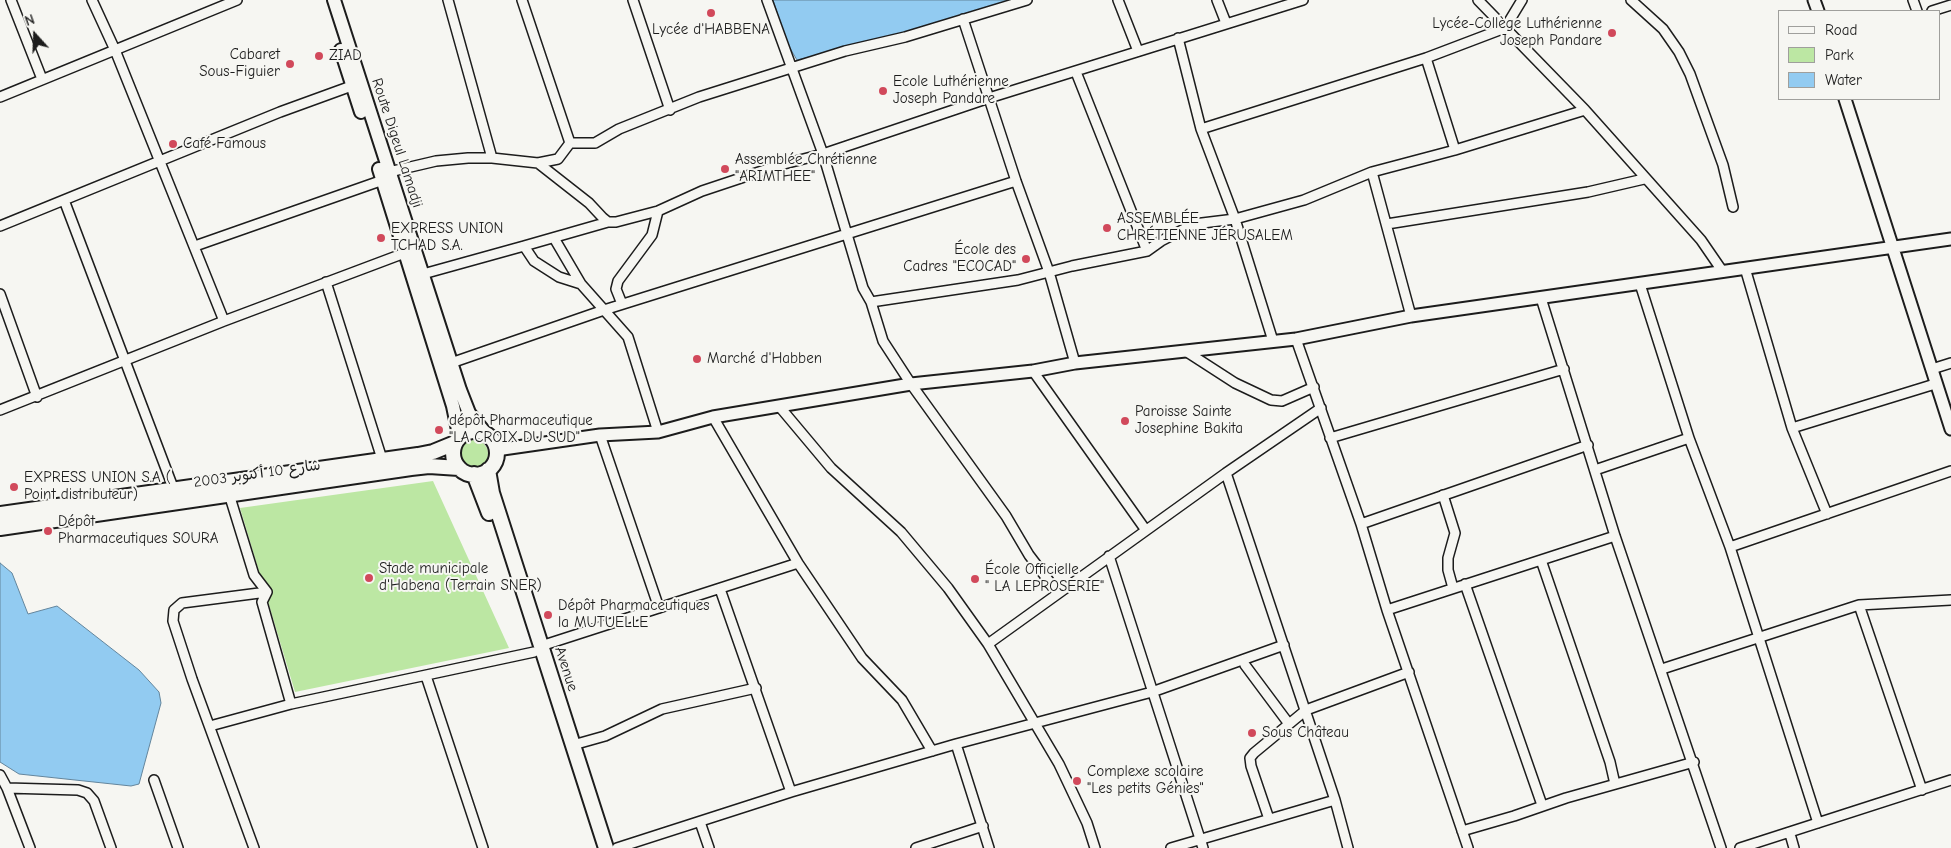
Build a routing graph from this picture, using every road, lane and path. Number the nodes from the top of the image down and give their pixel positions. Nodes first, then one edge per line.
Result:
1 (11, 0) edge
2 (92, 0) edge
3 (237, 0) edge
4 (326, 0) edge
5 (334, 0) edge
6 (448, 0) edge
7 (522, 0) edge
8 (633, 0) edge
9 (767, 0) edge
10 (1027, 0) edge
11 (1118, 0) edge
12 (1217, 0) edge
13 (1303, 0) edge
14 (1478, 0) edge
15 (1522, 0) edge
16 (1631, 0) edge
17 (1951, 5) edge
18 (1935, 10) edge
19 (963, 19) junction
20 (1226, 23) junction
21 (1505, 28) junction
22 (1178, 38) junction
23 (115, 50) junction
24 (1138, 51) junction
25 (1426, 58) junction
26 (791, 68) junction
27 (1076, 72) junction
28 (42, 79) junction
29 (357, 84) junction
30 (0, 97) edge
31 (989, 98) junction
32 (1845, 100) edge
33 (670, 110) junction
34 (1585, 110) junction
35 (1201, 129) junction
36 (570, 143) junction
37 (1455, 150) junction
38 (823, 154) junction
39 (492, 158) junction
40 (160, 160) junction
41 (538, 163) junction
42 (1372, 172) junction
43 (386, 176) junction
44 (1644, 179) junction
45 (1016, 181) junction
46 (64, 200) junction
47 (1733, 207) dead end
48 (658, 210) junction
49 (1234, 219) junction
50 (608, 222) junction
51 (1387, 224) junction
52 (0, 226) edge
53 (847, 234) junction
54 (554, 238) junction
55 (1951, 239) edge
56 (195, 246) junction
57 (524, 246) junction
58 (1893, 248) junction
59 (409, 252) junction
60 (1146, 252) junction
61 (1746, 268) junction
62 (1049, 272) junction
63 (1723, 272) junction
64 (422, 274) junction
65 (326, 282) junction
66 (581, 284) junction
67 (1640, 284) junction
68 (0, 294) edge
69 (1541, 298) junction
70 (871, 302) junction
71 (622, 304) junction
72 (604, 310) junction
73 (1411, 316) junction
74 (224, 321) junction
75 (1296, 338) junction
76 (1273, 342) junction
77 (1188, 352) junction
78 (124, 362) junction
79 (451, 363) junction
80 (1075, 363) junction
81 (1951, 363) edge
82 (1564, 369) junction
83 (1932, 369) junction
84 (1033, 371) junction
85 (911, 384) junction
86 (1935, 384) junction
87 (1314, 387) junction
88 (36, 396) junction
89 (779, 406) junction
90 (1321, 408) junction
91 (0, 410) edge
92 (713, 417) junction
93 (1792, 428) junction
94 (1951, 430) edge
95 (658, 432) junction
96 (486, 434) junction
97 (600, 435) junction
98 (1330, 438) junction
99 (1689, 438) junction
100 (457, 441) junction
101 (1588, 445) junction
102 (496, 450) junction
103 (382, 459) junction
104 (459, 468) junction
105 (488, 470) junction
106 (1595, 470) junction
107 (1951, 471) edge
108 (1226, 473) junction
109 (474, 474) junction
110 (174, 490) junction
111 (229, 494) junction
112 (1443, 495) junction
113 (0, 514) edge
114 (1827, 514) junction
115 (1361, 524) junction
116 (0, 528) edge
117 (1145, 530) junction
118 (1615, 536) junction
119 (1730, 547) junction
120 (1109, 556) junction
121 (1541, 560) junction
122 (798, 563) junction
123 (1465, 584) junction
124 (1453, 588) junction
125 (720, 589) junction
126 (267, 592) junction
127 (1058, 593) junction
128 (1951, 600) edge
129 (1859, 605) junction
130 (659, 608) junction
131 (1387, 610) junction
132 (1759, 639) junction
133 (988, 644) junction
134 (1284, 645) junction
135 (538, 649) junction
136 (1245, 665) dead end
137 (1662, 669) junction
138 (1409, 672) junction
139 (426, 676) junction
140 (756, 688) junction
141 (1152, 692) junction
142 (291, 704) junction
143 (1306, 710) junction
144 (1036, 722) junction
145 (1289, 724) junction
146 (210, 726) junction
147 (956, 744) junction
148 (573, 745) junction
149 (932, 751) junction
150 (1694, 762) junction
151 (0, 775) edge
152 (154, 780) dead end
153 (1951, 780) edge
154 (1615, 784) junction
155 (7, 788) junction
156 (1922, 790) junction
157 (791, 792) junction
158 (1335, 800) junction
159 (1542, 805) junction
160 (1269, 819) junction
161 (700, 822) junction
162 (1818, 824) junction
163 (983, 826) junction
164 (1462, 831) junction
165 (1790, 834) junction
166 (1202, 843) edge
167 (30, 848) edge
168 (112, 848) edge
169 (178, 848) edge
170 (254, 848) edge
171 (483, 848) edge
172 (598, 848) edge
173 (606, 848) edge
174 (617, 848) edge
175 (709, 848) edge
176 (916, 848) edge
177 (990, 848) edge
178 (1096, 848) edge
179 (1172, 848) edge
180 (1180, 848) edge
181 (1348, 848) edge
182 (1468, 848) edge
183 (1721, 848) edge
184 (1740, 848) edge
185 (1794, 848) edge

1 - 28 street
2 - 23 street
3 - 23 street
4 - 29 main road
5 - 29 main road, Route Digeul Lamadji
6 - 39 street
7 - 36 street
8 - 33 street
9 - 26 street
10 - 19 street
11 - 24 street
12 - 20 street
13 - 20 street
14 - 21 street
15 - 21 street
16 - 47 street
17 - 18 street
19 - 26 street
19 - 31 street
20 - 22 street
21 - 25 street
21 - 34 street
22 - 24 street
22 - 35 street
23 - 28 street
23 - 40 street
24 - 27 street
25 - 35 street
25 - 37 street
26 - 33 street
26 - 38 street
27 - 31 street
27 - 60 street
28 - 30 street
29 - 40 street
29 - 43 main road, Route Digeul Lamadji
31 - 38 street
31 - 45 street
32 - 58 street
33 - 36 street
34 - 37 street
34 - 44 street
35 - 49 street
36 - 41 street
37 - 42 street
38 - 48 street
38 - 53 street
39 - 41 street
39 - 43 street
40 - 46 street
40 - 56 street
41 - 50 street
42 - 49 street
42 - 51 street
43 - 56 street
43 - 59 main road, Route Digeul Lamadji
44 - 51 street
44 - 63 street
45 - 53 street
45 - 62 street
46 - 52 street
46 - 78 street
48 - 50 street
48 - 71 street
49 - 60 street
49 - 76 street
50 - 54 street
51 - 73 street
53 - 70 street
53 - 71 street
54 - 57 street
54 - 66 street
55 - 58 street
56 - 74 street
57 - 64 street
57 - 66 street
58 - 61 street
58 - 83 street
59 - 64 main road, Route Digeul Lamadji
59 - 65 street
59 - 100 main road
60 - 62 street
61 - 63 street
61 - 93 street
62 - 70 street
62 - 80 street
63 - 67 street
64 - 79 main road, Route Digeul Lamadji
65 - 74 street
65 - 103 street
66 - 72 street
67 - 69 street
67 - 99 street
68 - 88 street
69 - 73 street
69 - 82 street
70 - 85 street
71 - 72 street
72 - 79 street
72 - 95 street
73 - 75 street
74 - 78 street
75 - 76 street
75 - 87 street
76 - 77 street
77 - 80 street
77 - 87 street
78 - 88 street
78 - 110 street
79 - 96 main road, Route Digeul Lamadji
80 - 84 street
81 - 83 street
82 - 98 street
82 - 101 street
83 - 86 street
84 - 85 street
84 - 117 street
85 - 89 street
85 - 127 street
86 - 93 street
86 - 94 street
87 - 90 street
88 - 91 street
89 - 92 street
89 - 133 street
90 - 98 street
90 - 108 street
92 - 95 street
92 - 122 street
93 - 114 street
95 - 97 street
96 - 100 highway
96 - 102 highway
97 - 102 street
97 - 130 street
98 - 115 street
99 - 106 street
99 - 119 street
100 - 103 highway, شارع 10 أكتوبر 2003
100 - 104 highway
101 - 106 street
101 - 112 street
102 - 105 highway
103 - 110 highway, شارع 10 أكتوبر 2003
104 - 109 highway
104 - 111 highway, شارع 10 أكتوبر 2003
105 - 109 highway
105 - 135 highway, Avenue
106 - 118 street
107 - 114 street
108 - 117 street
108 - 134 street
109 - 135 highway
110 - 113 highway, شارع 10 أكتوبر 2003
111 - 116 highway, شارع 10 أكتوبر 2003
111 - 126 street
112 - 115 street
112 - 124 street
114 - 119 street
115 - 131 street
117 - 120 street
118 - 121 street
118 - 137 street
119 - 132 street
120 - 127 street
120 - 141 street
121 - 123 street
121 - 154 street
122 - 125 street
122 - 149 street
123 - 124 street
123 - 159 street
124 - 131 street
125 - 130 street
125 - 140 street
126 - 142 street
126 - 146 street
127 - 133 street
128 - 129 street
129 - 132 street
129 - 156 street
130 - 135 street
131 - 138 street
132 - 137 street
132 - 162 street
133 - 144 street
134 - 141 street
134 - 143 street
135 - 139 street
135 - 148 highway, Avenue
135 - 172 highway
136 - 145 street
137 - 150 street
138 - 143 street
138 - 164 street
139 - 142 street
139 - 171 street
140 - 148 street
140 - 157 street
141 - 144 street
141 - 166 street
142 - 146 street
143 - 145 street
143 - 158 street
144 - 147 street
144 - 178 street
145 - 160 street
146 - 170 street
147 - 149 street
147 - 163 street
148 - 173 highway, Avenue
149 - 157 street
150 - 154 street
150 - 183 street
151 - 155 street
152 - 169 street
153 - 156 street
154 - 159 street
155 - 167 street
155 - 168 street
156 - 162 street
157 - 161 street
158 - 160 street
158 - 166 street
158 - 181 street
159 - 164 street
160 - 166 street
161 - 174 street
161 - 175 street
162 - 165 street
163 - 176 street
163 - 177 street
164 - 182 street
165 - 184 street
165 - 185 street
166 - 179 street
166 - 180 street

